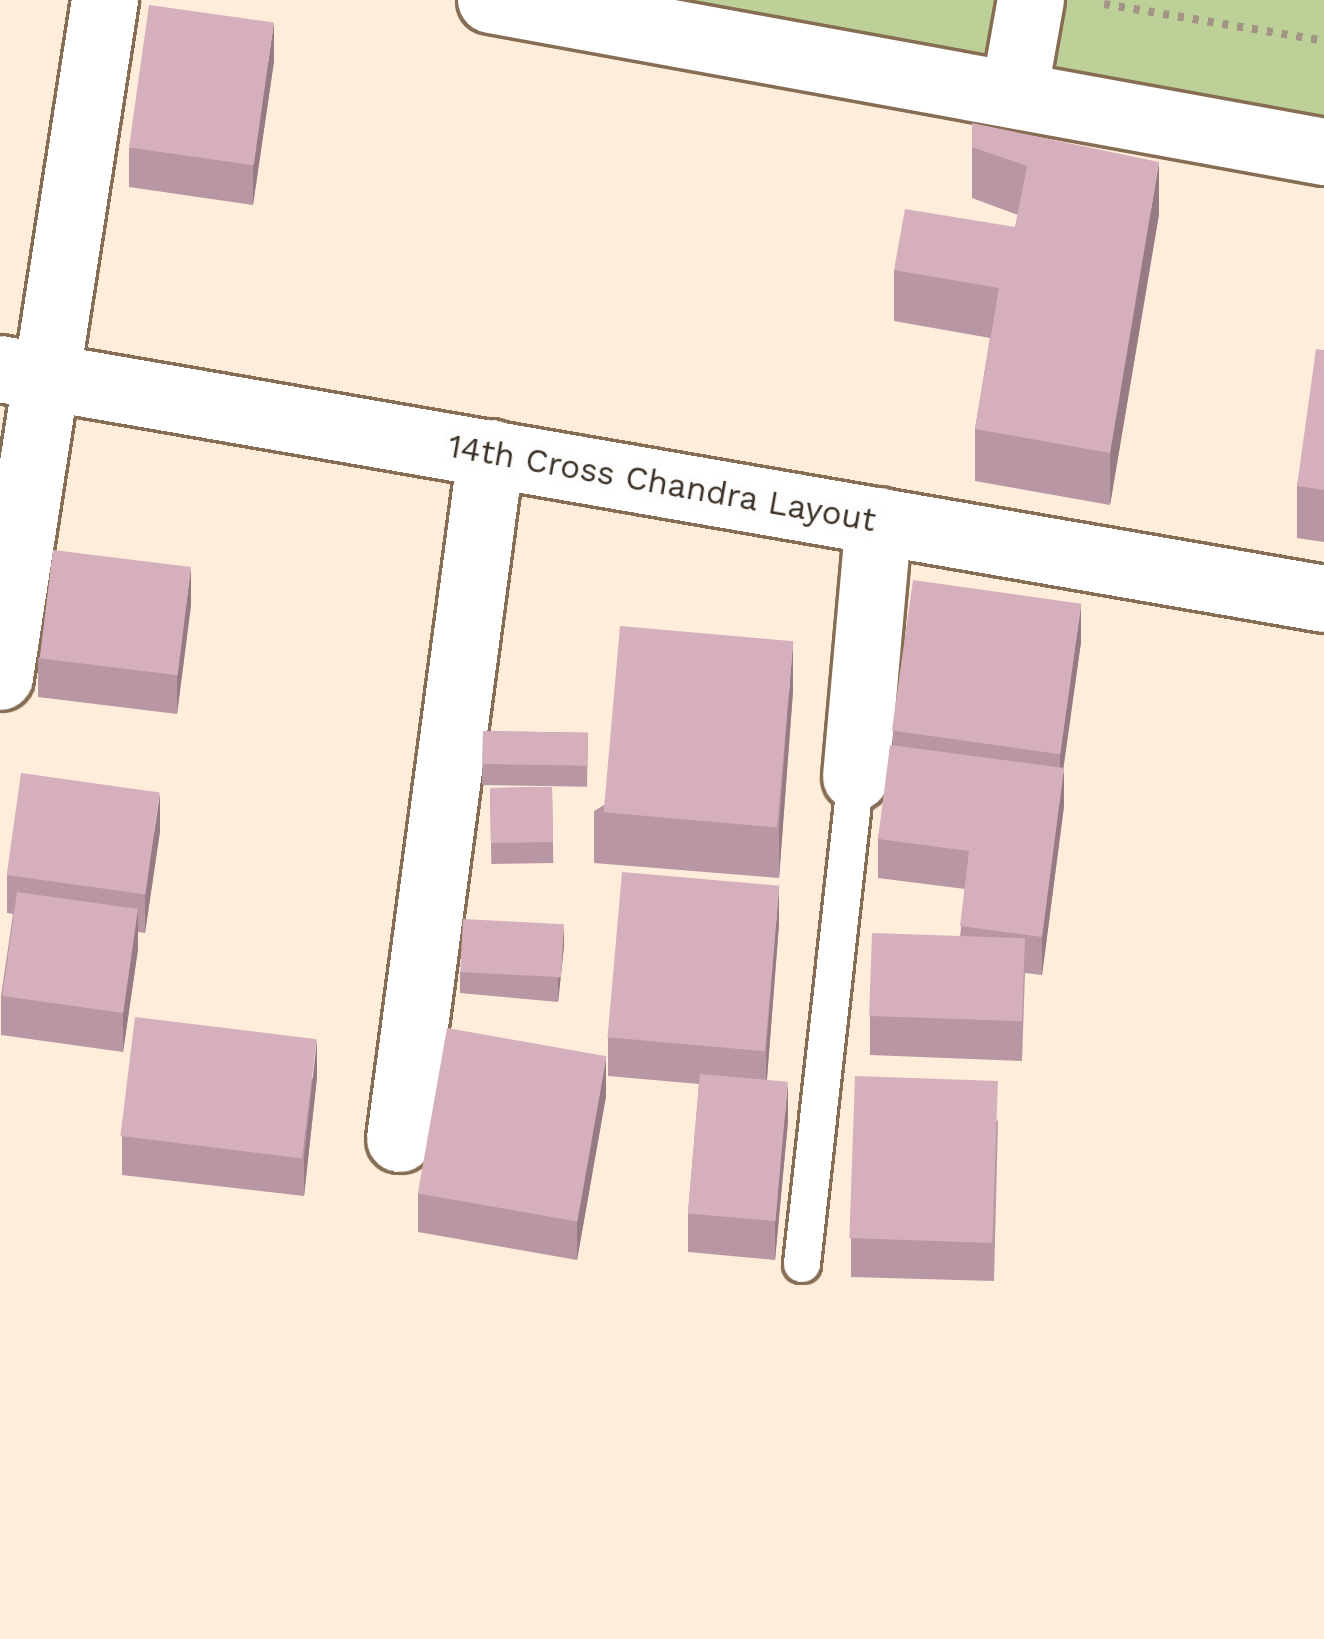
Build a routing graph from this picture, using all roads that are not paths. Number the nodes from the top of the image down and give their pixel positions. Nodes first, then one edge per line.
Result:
1 (105, 0) edge
2 (491, 0) edge
3 (1031, 0) edge
4 (1014, 95) junction
5 (1324, 152) edge
6 (25, 373) edge
7 (491, 454) junction
8 (879, 521) junction
9 (1324, 599) edge
10 (0, 677) edge
11 (856, 777) joint
12 (400, 1139) dead end
13 (802, 1264) dead end

1 - 6 street
2 - 4 street
3 - 4 street
4 - 5 street
6 - 7 street, 14th Cross Chandra Layout
6 - 10 street
7 - 8 street, 14th Cross Chandra Layout
7 - 12 street
8 - 9 street, 14th Cross Chandra Layout
8 - 11 street
11 - 13 lane

